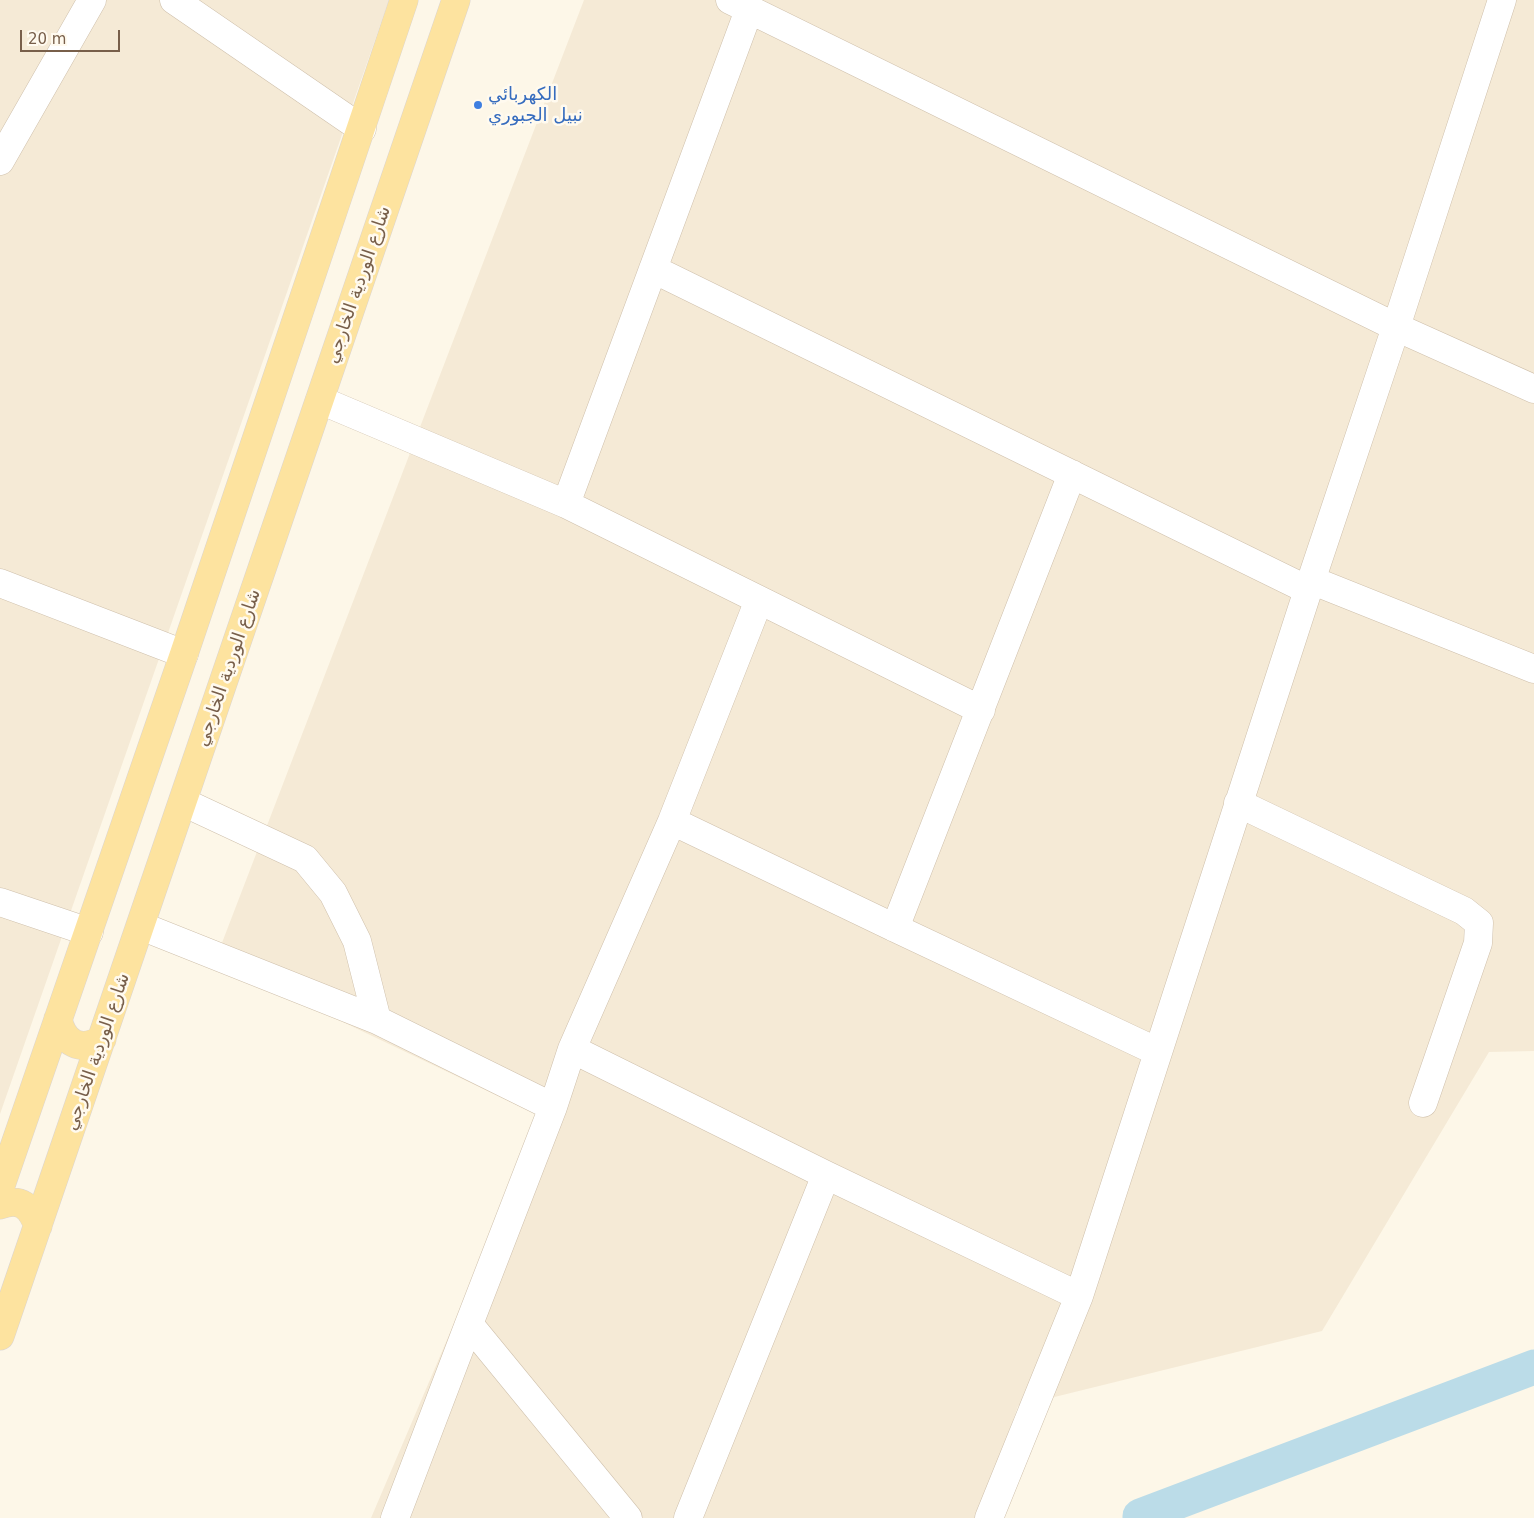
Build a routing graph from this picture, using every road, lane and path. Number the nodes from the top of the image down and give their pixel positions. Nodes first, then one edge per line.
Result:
1 (92, 0) edge
2 (174, 0) edge
3 (404, 0) edge
4 (456, 0) edge
5 (1502, 0) edge
6 (740, 5) edge
7 (362, 129) junction
8 (0, 161) edge
9 (654, 269) junction
10 (1396, 326) junction
11 (1534, 390) edge
12 (320, 400) junction
13 (1072, 474) junction
14 (566, 504) junction
15 (0, 583) edge
16 (1309, 585) junction
17 (759, 600) junction
18 (184, 654) junction
19 (1534, 669) edge
20 (981, 710) junction
21 (183, 802) junction
22 (1238, 803) junction
23 (672, 821) junction
24 (0, 902) edge
25 (141, 926) junction
26 (895, 928) junction
27 (89, 932) junction
28 (58, 1019) junction
29 (377, 1020) junction
30 (102, 1039) junction
31 (572, 1049) junction
32 (1158, 1052) junction
33 (1423, 1103) dead end
34 (553, 1107) junction
35 (826, 1175) junction
36 (0, 1188) edge
37 (0, 1205) edge
38 (38, 1226) junction
39 (1079, 1296) junction
40 (469, 1324) junction
41 (0, 1336) edge
42 (395, 1518) edge
43 (628, 1518) edge
44 (688, 1518) edge
45 (989, 1518) edge

1 - 8 street
2 - 7 street
3 - 7 main road
4 - 12 main road, شارع الوردية الخارجي
5 - 10 street
6 - 9 street
6 - 10 street
7 - 18 main road
9 - 13 street
9 - 14 street
10 - 11 street
10 - 16 street
12 - 14 street
12 - 21 main road, شارع الوردية الخارجي
13 - 16 street
13 - 20 street
14 - 17 street
15 - 18 street
16 - 19 street
16 - 22 street
17 - 20 street
17 - 23 street
18 - 27 main road
20 - 26 street
21 - 25 main road, شارع الوردية الخارجي
21 - 29 street
22 - 32 street
22 - 33 street
23 - 26 street
23 - 31 street
24 - 27 street
25 - 29 street
25 - 30 main road, شارع الوردية الخارجي
26 - 32 street
27 - 28 main road
28 - 30 main road
28 - 36 main road
29 - 34 street
30 - 38 main road, شارع الوردية الخارجي
31 - 34 street
31 - 35 street
32 - 39 street
34 - 40 street
35 - 39 street
35 - 44 street
37 - 38 main road
38 - 41 main road, شارع الوردية الخارجي
39 - 45 street
40 - 42 street
40 - 43 street

